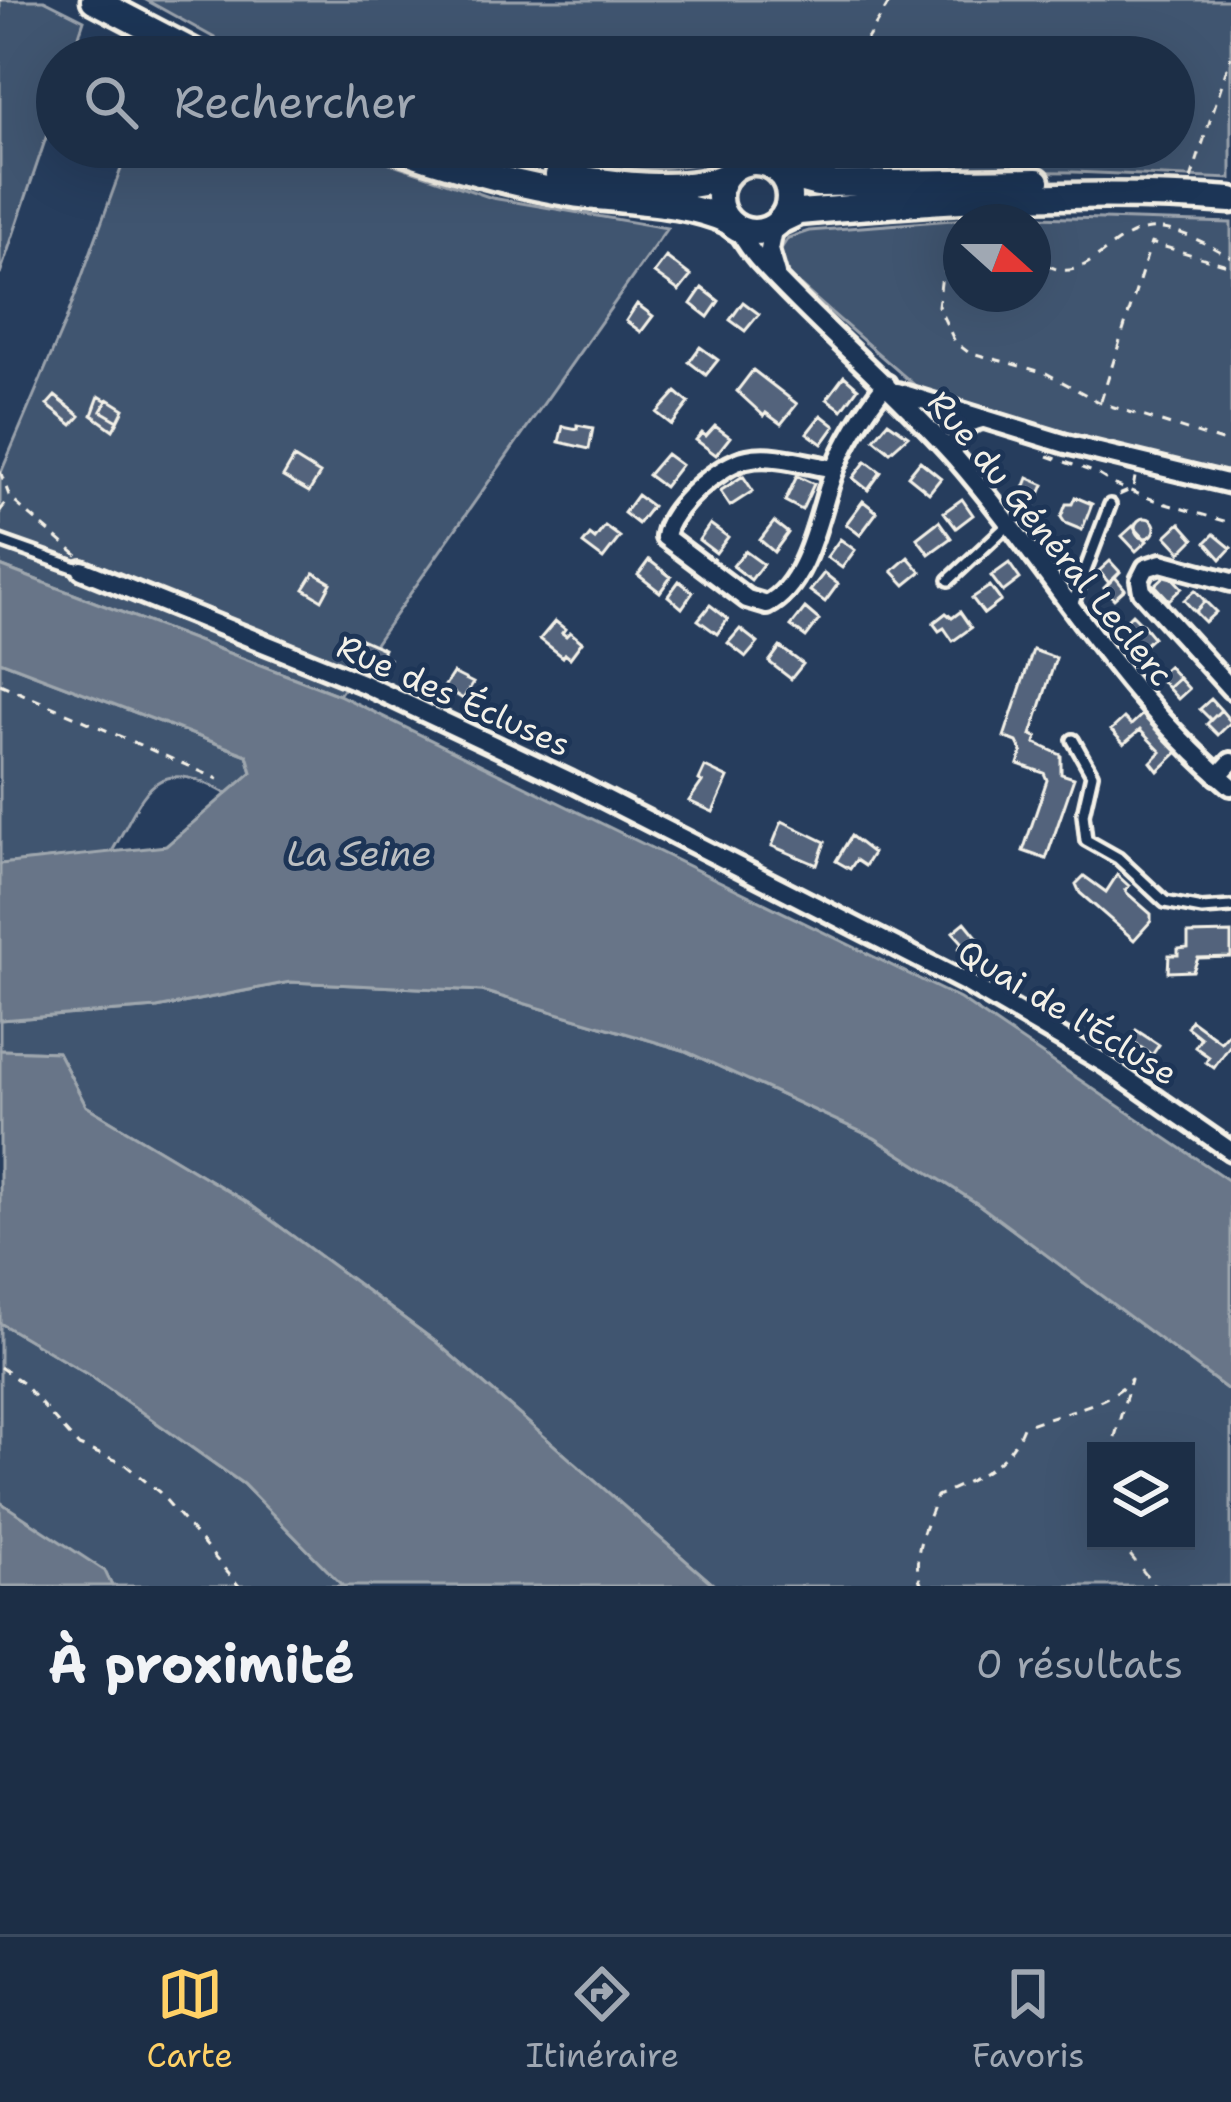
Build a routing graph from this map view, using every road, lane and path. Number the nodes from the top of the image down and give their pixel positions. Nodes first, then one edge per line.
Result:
1 (94, 0) edge
2 (116, 0) edge
3 (891, 0) edge
4 (163, 36) edge
5 (185, 36) edge
6 (869, 36) edge
7 (1231, 56) edge
8 (462, 168) edge
9 (521, 168) edge
10 (735, 168) edge
11 (772, 168) edge
12 (780, 174) junction
13 (727, 175) junction
14 (1189, 187) junction
15 (1231, 190) edge
16 (1231, 200) edge
17 (731, 223) junction
18 (776, 223) junction
19 (1231, 257) edge
20 (1051, 266) edge
21 (1231, 266) edge
22 (943, 274) edge
23 (776, 275) junction
24 (889, 387) junction
25 (1101, 403) junction
26 (982, 419) junction
27 (1231, 444) edge
28 (1030, 450) dead end
29 (954, 456) junction
30 (1139, 462) junction
31 (835, 469) junction
32 (0, 471) edge
33 (1231, 484) edge
34 (1129, 490) junction
35 (10, 498) junction
36 (1110, 505) joint
37 (0, 511) edge
38 (1231, 523) edge
39 (1007, 526) junction
40 (0, 541) edge
41 (82, 570) joint
42 (107, 580) junction
43 (950, 580) dead end
44 (1231, 582) edge
45 (1067, 605) junction
46 (0, 684) edge
47 (1231, 689) edge
48 (1073, 740) dead end
49 (1227, 775) edge
50 (218, 779) dead end
51 (1231, 907) edge
52 (869, 933) joint
53 (1231, 1151) edge
54 (0, 1366) edge
55 (1114, 1442) edge
56 (1126, 1550) edge
57 (239, 1586) edge
58 (922, 1586) edge
59 (1155, 1586) edge

1 - 4 main road
2 - 5 main road
3 - 6 path
7 - 14 path
8 - 17 main road
9 - 13 main road
10 - 13 main road
11 - 12 main road
12 - 14 main road
12 - 18 main road
13 - 17 main road
14 - 15 main road
16 - 18 main road
17 - 18 main road
17 - 23 street, Rue du Général Leclerc
18 - 23 street
19 - 20 path
21 - 25 path
22 - 25 path
23 - 24 street, Rue du Général Leclerc
24 - 26 street
24 - 29 street, Rue du Général Leclerc
24 - 31 street
25 - 27 path
26 - 29 street
26 - 30 street
28 - 34 path
29 - 39 street, Rue du Général Leclerc
30 - 33 street
30 - 34 path
31 - 31 street
32 - 35 path
34 - 36 path
34 - 38 path
35 - 37 path
35 - 42 path
36 - 45 lane
39 - 43 lane
39 - 45 street, Rue du Général Leclerc
40 - 41 lane, Rue des Écluses
41 - 42 street, Rue des Écluses
42 - 52 street, Rue des Écluses
44 - 47 street
45 - 49 street, Rue du Général Leclerc
46 - 50 path
48 - 51 lane
52 - 53 street, Quai de l'Écluse
54 - 57 path
55 - 58 path
56 - 59 path

